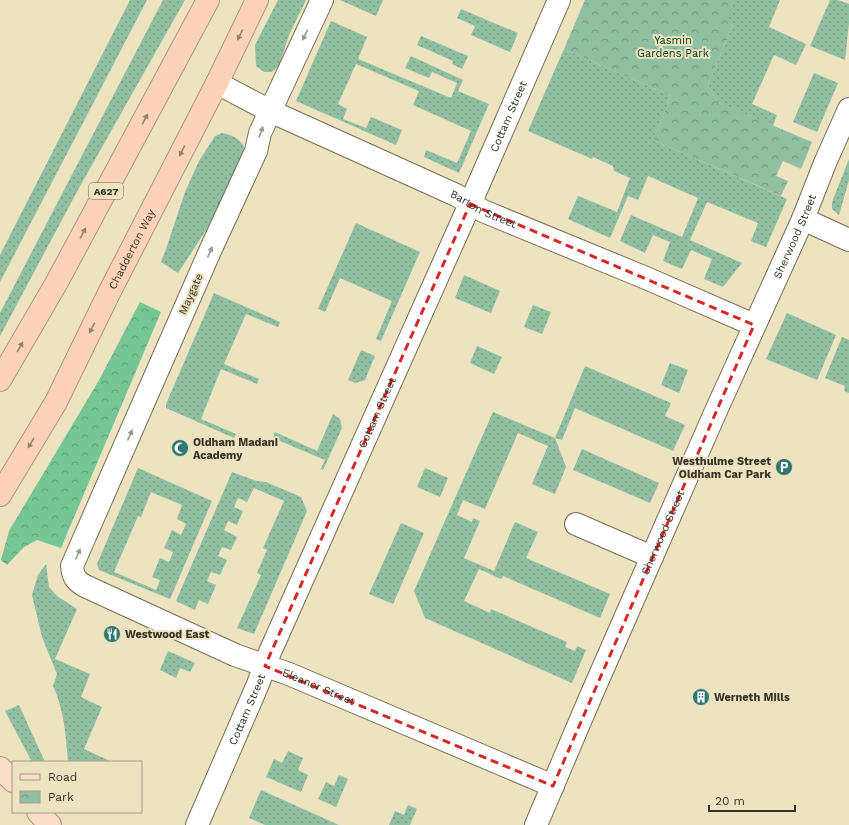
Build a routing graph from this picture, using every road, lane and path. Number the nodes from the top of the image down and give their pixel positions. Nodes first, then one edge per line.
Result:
1 (208, 0) edge
2 (257, 0) edge
3 (322, 0) edge
4 (559, 0) edge
5 (217, 83) junction
6 (849, 109) edge
7 (270, 111) junction
8 (470, 204) junction
9 (803, 219) junction
10 (849, 240) edge
11 (754, 324) junction
12 (0, 380) edge
13 (0, 495) edge
14 (576, 524) dead end
15 (652, 557) junction
16 (85, 586) joint
17 (264, 666) junction
18 (0, 768) edge
19 (12, 780) edge
20 (553, 786) junction
21 (39, 813) edge
22 (50, 825) edge
23 (197, 825) edge
24 (536, 825) edge

12 -> 1 highway, A627
2 -> 5 highway, Chadderton Way
3 -> 7 street, Maygate
4 - 8 street, Cottam Street
5 - 7 street, Barton Street
5 -> 13 highway, Chadderton Way
6 - 9 street, Sherwood Street
7 - 8 street, Barton Street
16 -> 7 street, Maygate
8 - 11 street, Barton Street
8 - 17 street, Cottam Street
9 - 10 street
9 - 11 street, Sherwood Street
11 - 15 street, Sherwood Street
14 - 15 street
15 - 20 street, Sherwood Street
16 - 17 street, Eleanor Street
17 - 20 street, Eleanor Street
17 - 23 street, Cottam Street
18 - 19 main road
20 - 24 street, Sherwood Street
21 - 22 main road

